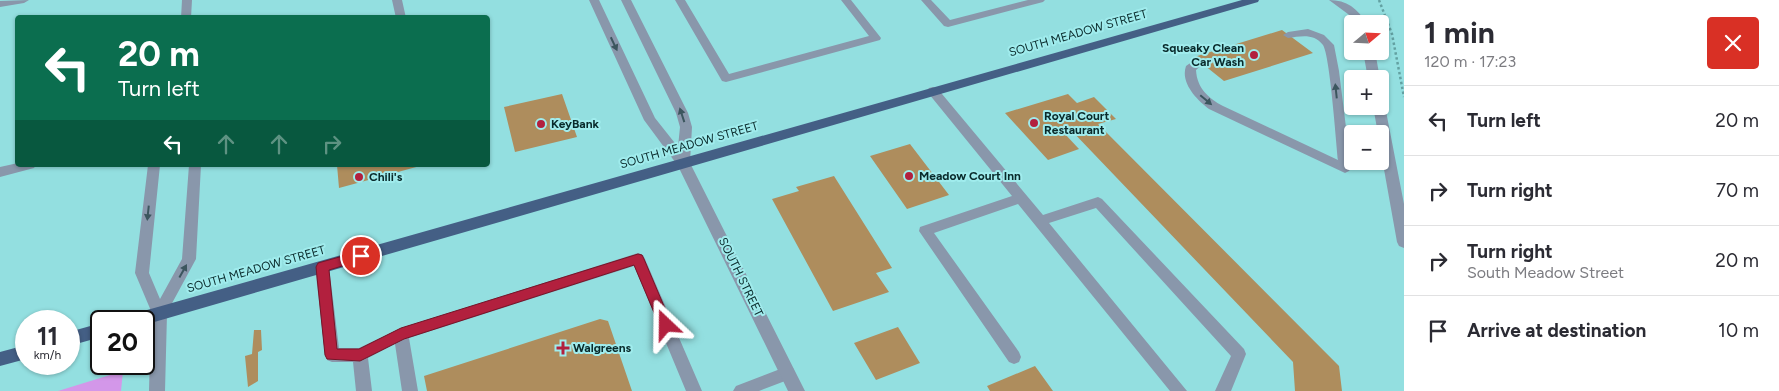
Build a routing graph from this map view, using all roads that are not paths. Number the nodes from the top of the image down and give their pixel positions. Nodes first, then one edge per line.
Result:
1 (24, 0) edge
2 (187, 0) edge
3 (398, 0) edge
4 (594, 0) edge
5 (626, 0) edge
6 (680, 0) edge
7 (846, 0) edge
8 (926, 0) edge
9 (1040, 0) edge
10 (1254, 0) edge
11 (1334, 0) edge
12 (0, 4) edge
13 (186, 15) edge
14 (400, 15) edge
15 (1356, 15) edge
16 (1288, 34) dead end
17 (1200, 62) dead end
18 (934, 92) junction
19 (1381, 115) edge
20 (683, 163) junction
21 (21, 167) edge
22 (154, 167) edge
23 (195, 167) edge
24 (0, 172) edge
25 (1022, 198) junction
26 (1042, 221) junction
27 (1404, 242) edge
28 (322, 267) junction
29 (159, 314) junction
30 (155, 315) edge
31 (401, 334) junction
32 (15, 355) edge
33 (360, 355) junction
34 (1014, 357) dead end
35 (0, 359) edge
36 (788, 373) junction
37 (157, 391) edge
38 (364, 391) edge
39 (410, 391) edge
40 (694, 391) edge
41 (741, 391) edge
42 (797, 391) edge
43 (1179, 391) edge
44 (1223, 391) edge

1 - 12 street
2 - 13 lane
3 - 14 lane
4 -> 20 street, SOUTH STREET
20 -> 5 street
6 - 7 lane
8 - 9 lane
10 - 18 highway, SOUTH MEADOW STREET
11 - 15 street
17 -> 16 lane
18 - 20 highway, SOUTH MEADOW STREET
18 - 25 lane
19 - 27 street
20 - 28 highway, SOUTH MEADOW STREET
20 - 36 street, SOUTH STREET
21 - 24 lane
22 -> 29 lane
29 -> 23 lane
25 - 26 lane
25 - 34 lane
26 - 43 lane
26 - 44 lane
28 - 29 highway, SOUTH MEADOW STREET
28 - 33 lane
29 - 30 highway, SOUTH MEADOW STREET
29 - 37 street
31 - 33 lane
31 - 39 lane
31 - 40 lane
32 - 35 highway
33 - 38 lane
36 - 41 lane
36 - 42 street, SOUTH STREET

